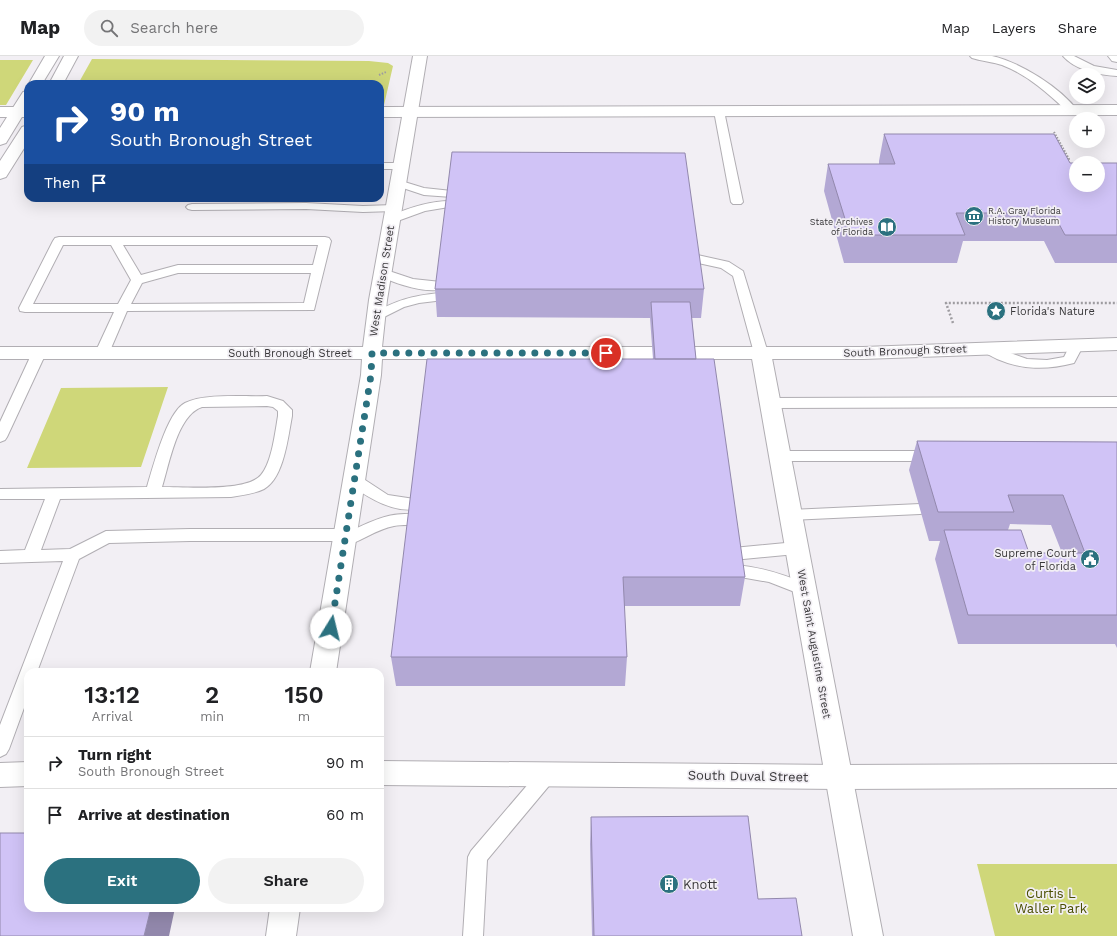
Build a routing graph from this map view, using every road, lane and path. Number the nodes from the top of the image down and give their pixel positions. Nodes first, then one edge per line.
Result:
1 (52, 56) edge
2 (71, 56) edge
3 (420, 56) edge
4 (974, 56) edge
5 (1068, 56) edge
6 (386, 72) dead end
7 (1117, 73) edge
8 (379, 74) dead end
9 (37, 80) edge
10 (58, 80) edge
11 (1117, 110) edge
12 (719, 111) junction
13 (1073, 111) junction
14 (0, 112) edge
15 (23, 112) edge
16 (384, 112) edge
17 (410, 112) junction
18 (1051, 126) dead end
19 (24, 136) edge
20 (0, 140) edge
21 (1060, 159) edge
22 (384, 168) edge
23 (0, 174) edge
24 (400, 175) junction
25 (737, 202) dead end
26 (192, 207) dead end
27 (393, 214) junction
28 (115, 241) junction
29 (693, 258) edge
30 (318, 269) junction
31 (383, 273) junction
32 (138, 280) junction
33 (1117, 303) edge
34 (122, 308) junction
35 (376, 317) junction
36 (953, 323) dead end
37 (1117, 344) edge
38 (0, 353) edge
39 (39, 353) junction
40 (102, 353) junction
41 (372, 353) junction
42 (551, 353) junction
43 (619, 353) junction
44 (652, 353) edge
45 (692, 353) edge
46 (761, 353) junction
47 (566, 366) edge
48 (605, 366) edge
49 (1117, 402) edge
50 (770, 403) junction
51 (0, 404) edge
52 (15, 404) junction
53 (0, 437) edge
54 (780, 456) junction
55 (950, 456) edge
56 (354, 480) junction
57 (152, 492) junction
58 (0, 494) edge
59 (54, 494) junction
60 (416, 504) edge
61 (920, 510) dead end
62 (790, 516) junction
63 (414, 520) edge
64 (345, 538) junction
65 (796, 548) junction
66 (733, 554) edge
67 (73, 555) junction
68 (0, 556) edge
69 (31, 556) junction
70 (735, 571) edge
71 (805, 590) junction
72 (30, 668) edge
73 (325, 668) edge
74 (24, 680) edge
75 (5, 719) edge
76 (0, 749) edge
77 (384, 773) edge
78 (0, 774) edge
79 (24, 774) edge
80 (547, 775) junction
81 (1117, 776) edge
82 (839, 777) junction
83 (284, 912) edge
84 (281, 936) edge
85 (473, 936) edge
86 (868, 936) edge

1 - 9 main road
2 - 10 main road
3 - 17 main road, West Madison Street
4 - 13 lane
5 - 7 lane
6 - 8 path
11 - 13 main road
12 - 13 main road
12 - 17 main road
12 - 25 lane
14 - 15 main road
15 - 20 main road
16 - 17 main road
17 - 24 main road, West Madison Street
18 - 21 path
19 - 23 main road
22 - 24 lane
24 - 27 main road, West Madison Street
24 - 27 lane
26 - 27 lane
27 - 31 main road, West Madison Street
28 - 30 lane
28 - 32 lane
28 - 34 lane
29 - 46 lane
30 - 32 lane
30 - 34 lane
31 - 35 main road, West Madison Street
31 - 35 lane
32 - 34 lane
33 - 36 path
34 - 40 lane
35 - 41 main road, West Madison Street
37 - 46 main road, South Bronough Street
38 - 39 main road, South Bronough Street
39 - 40 main road, South Bronough Street
39 - 52 lane
40 - 41 main road, South Bronough Street
41 - 42 main road, South Bronough Street
41 - 56 main road, West Madison Street
42 - 43 main road, South Bronough Street
42 - 47 lane
43 - 44 main road, South Bronough Street
43 - 48 lane
45 - 46 main road, South Bronough Street
46 - 50 main road, West Saint Augustine Street
49 - 50 lane
50 - 54 main road, West Saint Augustine Street
51 - 52 lane
52 - 53 lane
54 - 55 lane
54 - 62 main road, West Saint Augustine Street
56 - 60 lane
56 - 64 main road, West Madison Street
57 - 57 lane
57 - 59 lane
58 - 59 lane
59 - 69 lane
61 - 62 lane
62 - 65 main road, West Saint Augustine Street
63 - 64 lane
64 - 67 lane
64 - 73 main road, West Madison Street
65 - 66 lane
65 - 71 main road, West Saint Augustine Street
67 - 69 lane
67 - 72 lane
68 - 69 lane
70 - 71 lane
71 - 82 main road, West Saint Augustine Street
74 - 75 lane
75 - 76 lane
77 - 80 main road, South Duval Street
78 - 79 main road
80 - 82 main road, South Duval Street
80 - 85 lane
81 - 82 main road, South Duval Street
82 - 86 main road, West Saint Augustine Street
83 - 84 main road

